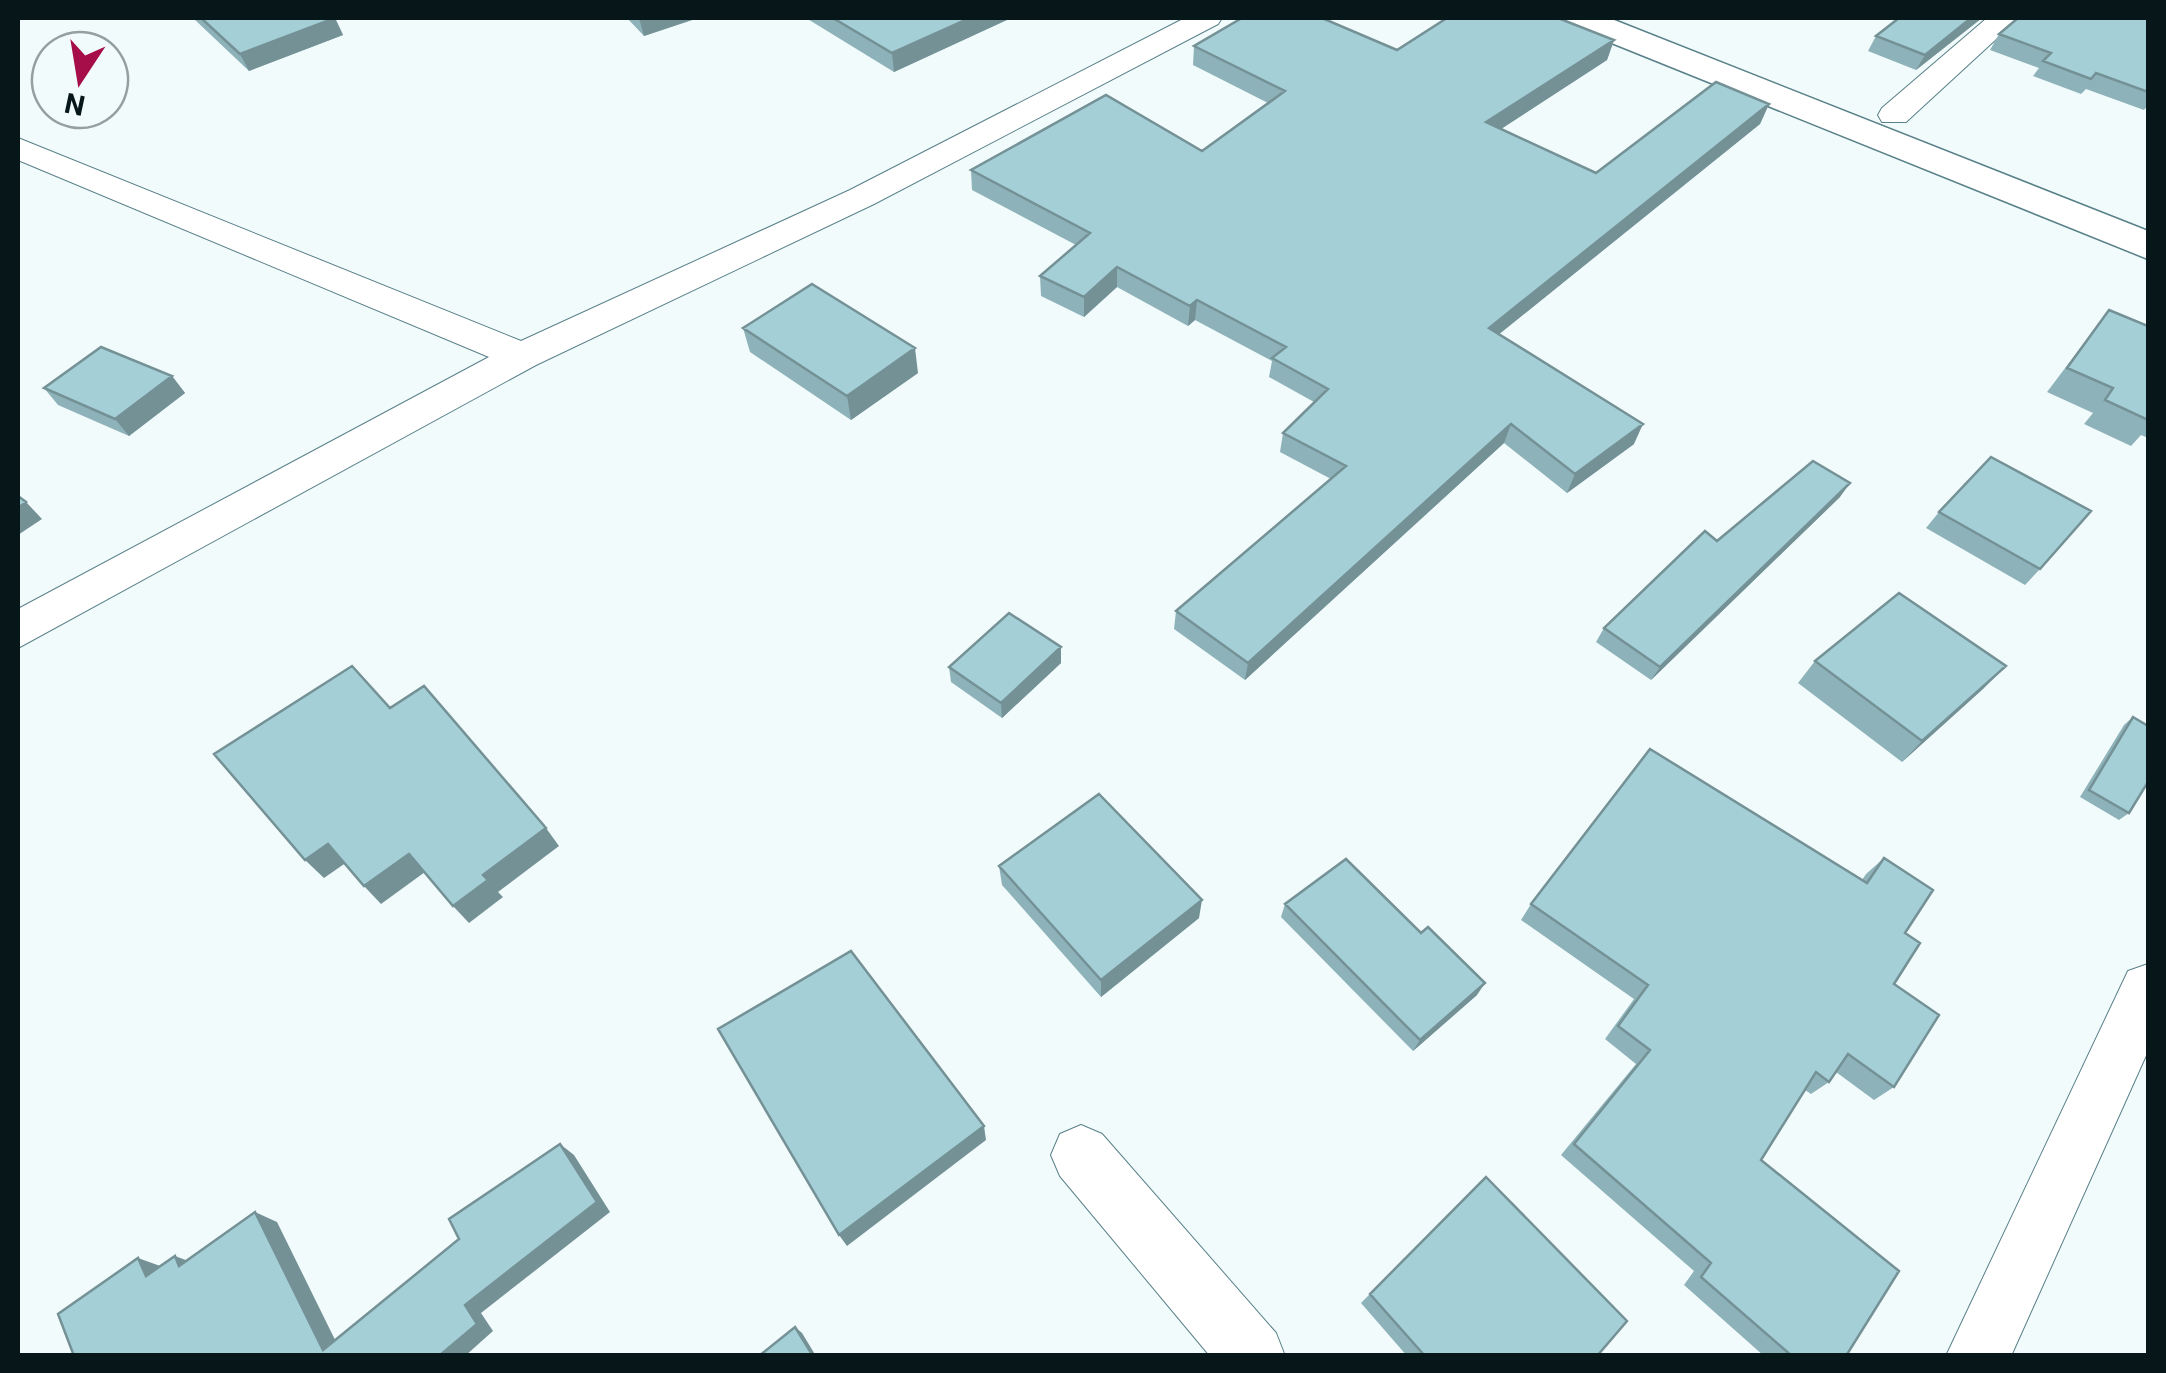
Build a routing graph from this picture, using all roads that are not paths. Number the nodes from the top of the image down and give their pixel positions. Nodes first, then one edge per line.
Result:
1 (1207, 18) edge
2 (1579, 18) edge
3 (1646, 18) edge
4 (2004, 18) edge
5 (1894, 115) junction
6 (18, 148) edge
7 (2148, 217) edge
8 (2148, 246) edge
9 (522, 356) junction
10 (18, 630) edge
11 (2148, 990) edge
12 (1081, 1155) dead end
13 (1253, 1356) edge
14 (1978, 1356) edge

1 - 9 street
2 - 8 street
3 - 5 street
4 - 5 street
5 - 7 street
6 - 9 street
9 - 10 street
11 - 14 street
12 - 13 street

